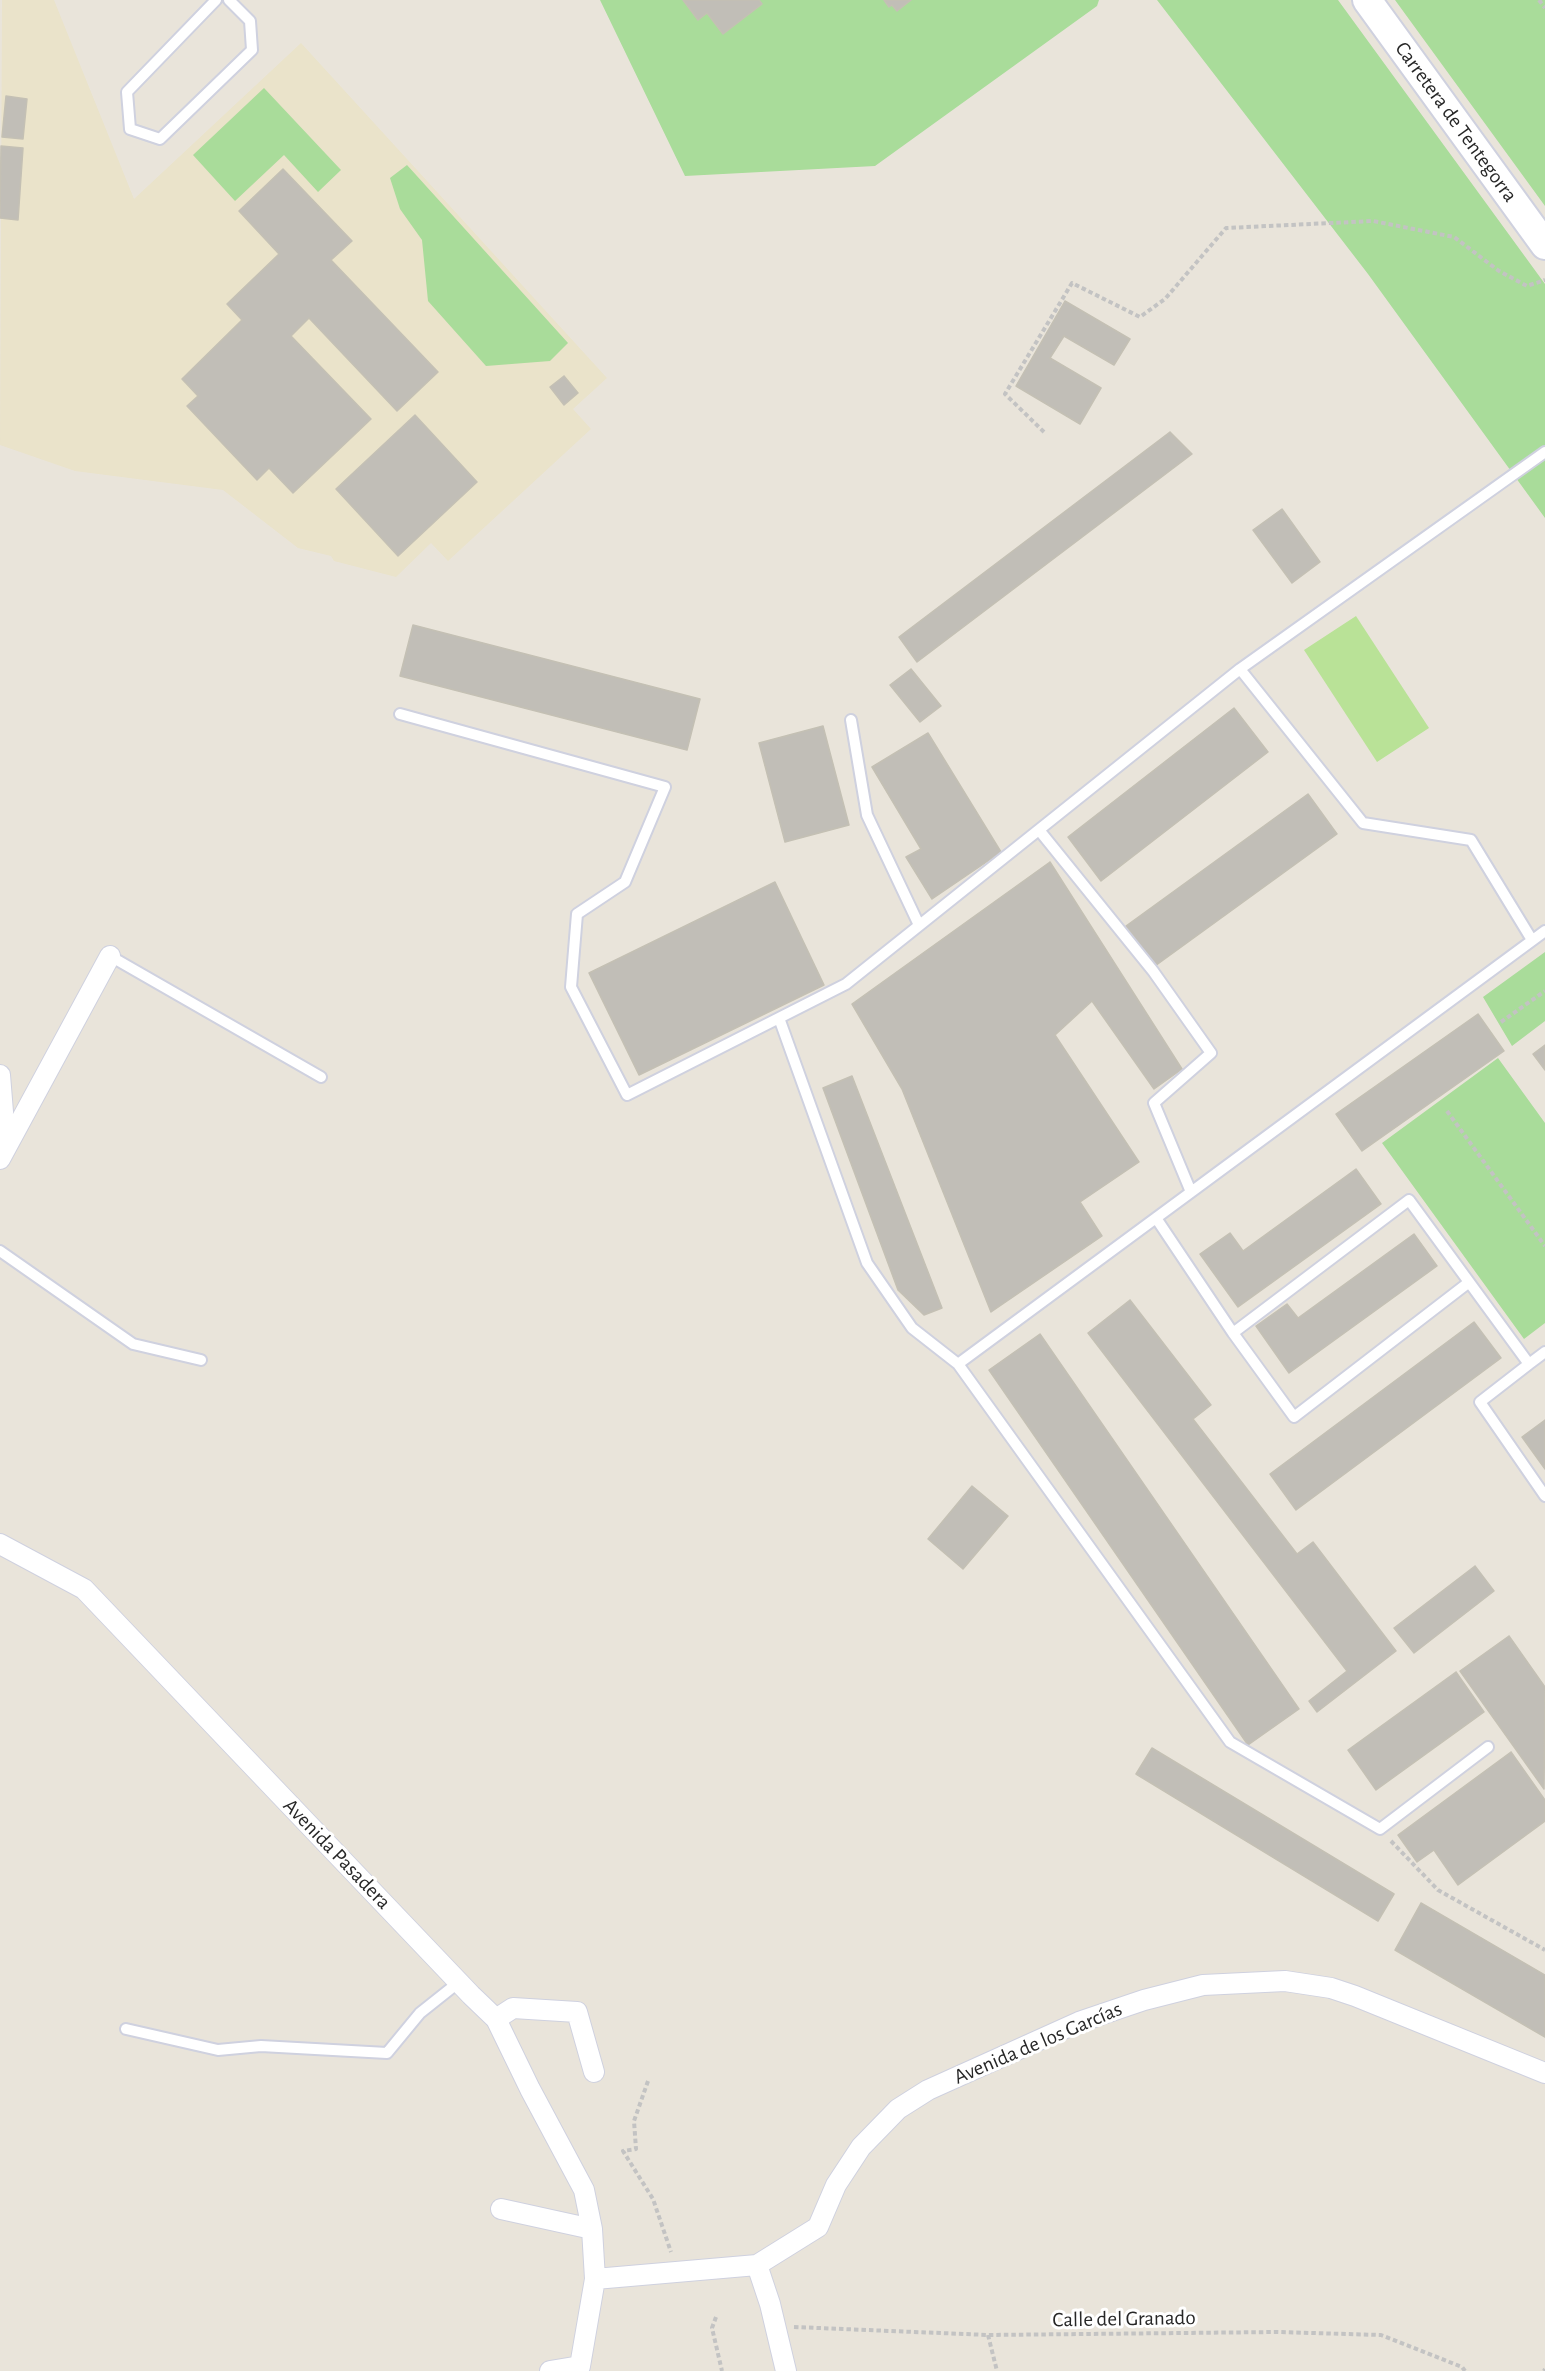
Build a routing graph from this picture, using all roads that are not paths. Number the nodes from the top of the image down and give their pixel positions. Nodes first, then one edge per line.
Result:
1 (216, 0) edge
2 (229, 0) edge
3 (1366, 0) edge
4 (1545, 245) edge
5 (1545, 452) edge
6 (1240, 669) junction
7 (400, 714) dead end
8 (851, 720) dead end
9 (1039, 830) junction
10 (919, 925) junction
11 (1545, 931) edge
12 (1532, 940) junction
13 (110, 956) joint
14 (779, 1018) junction
15 (0, 1075) edge
16 (321, 1077) dead end
17 (0, 1159) edge
18 (1191, 1192) junction
19 (1156, 1218) junction
20 (0, 1251) edge
21 (1468, 1283) junction
22 (1233, 1333) junction
23 (1545, 1352) edge
24 (201, 1360) dead end
25 (957, 1364) junction
26 (1529, 1364) junction
27 (1545, 1497) edge
28 (0, 1544) edge
29 (1488, 1747) dead end
30 (459, 1982) junction
31 (496, 2019) junction
32 (126, 2029) dead end
33 (594, 2072) dead end
34 (1545, 2073) edge
35 (501, 2209) dead end
36 (592, 2229) junction
37 (757, 2265) junction
38 (595, 2279) junction
39 (580, 2368) edge
40 (550, 2371) edge
41 (786, 2371) edge

1 - 2 lane
3 - 4 main road, Carretera de Tentegorra
5 - 6 lane
6 - 9 lane
6 - 12 lane
7 - 14 lane
8 - 10 lane
9 - 10 lane
9 - 18 lane
10 - 14 lane
11 - 12 lane
12 - 18 lane
13 - 16 lane
13 - 17 street
14 - 25 lane
15 - 17 street
18 - 19 lane
19 - 22 lane
19 - 25 lane
20 - 24 lane
21 - 22 lane
21 - 22 lane
21 - 26 lane
23 - 26 lane
25 - 29 lane
26 - 27 lane
28 - 30 street, Avenida Pasadera
30 - 31 street, Avenida Pasadera
30 - 32 lane
31 - 33 street
31 - 36 street, Avenida Pasadera
34 - 37 street, Avenida de los Garcías
35 - 36 street
36 - 38 street, Avenida Pasadera
37 - 38 street, Avenida de los Garcías
37 - 41 street
38 - 39 street, Avenida Pasadera
39 - 40 street

